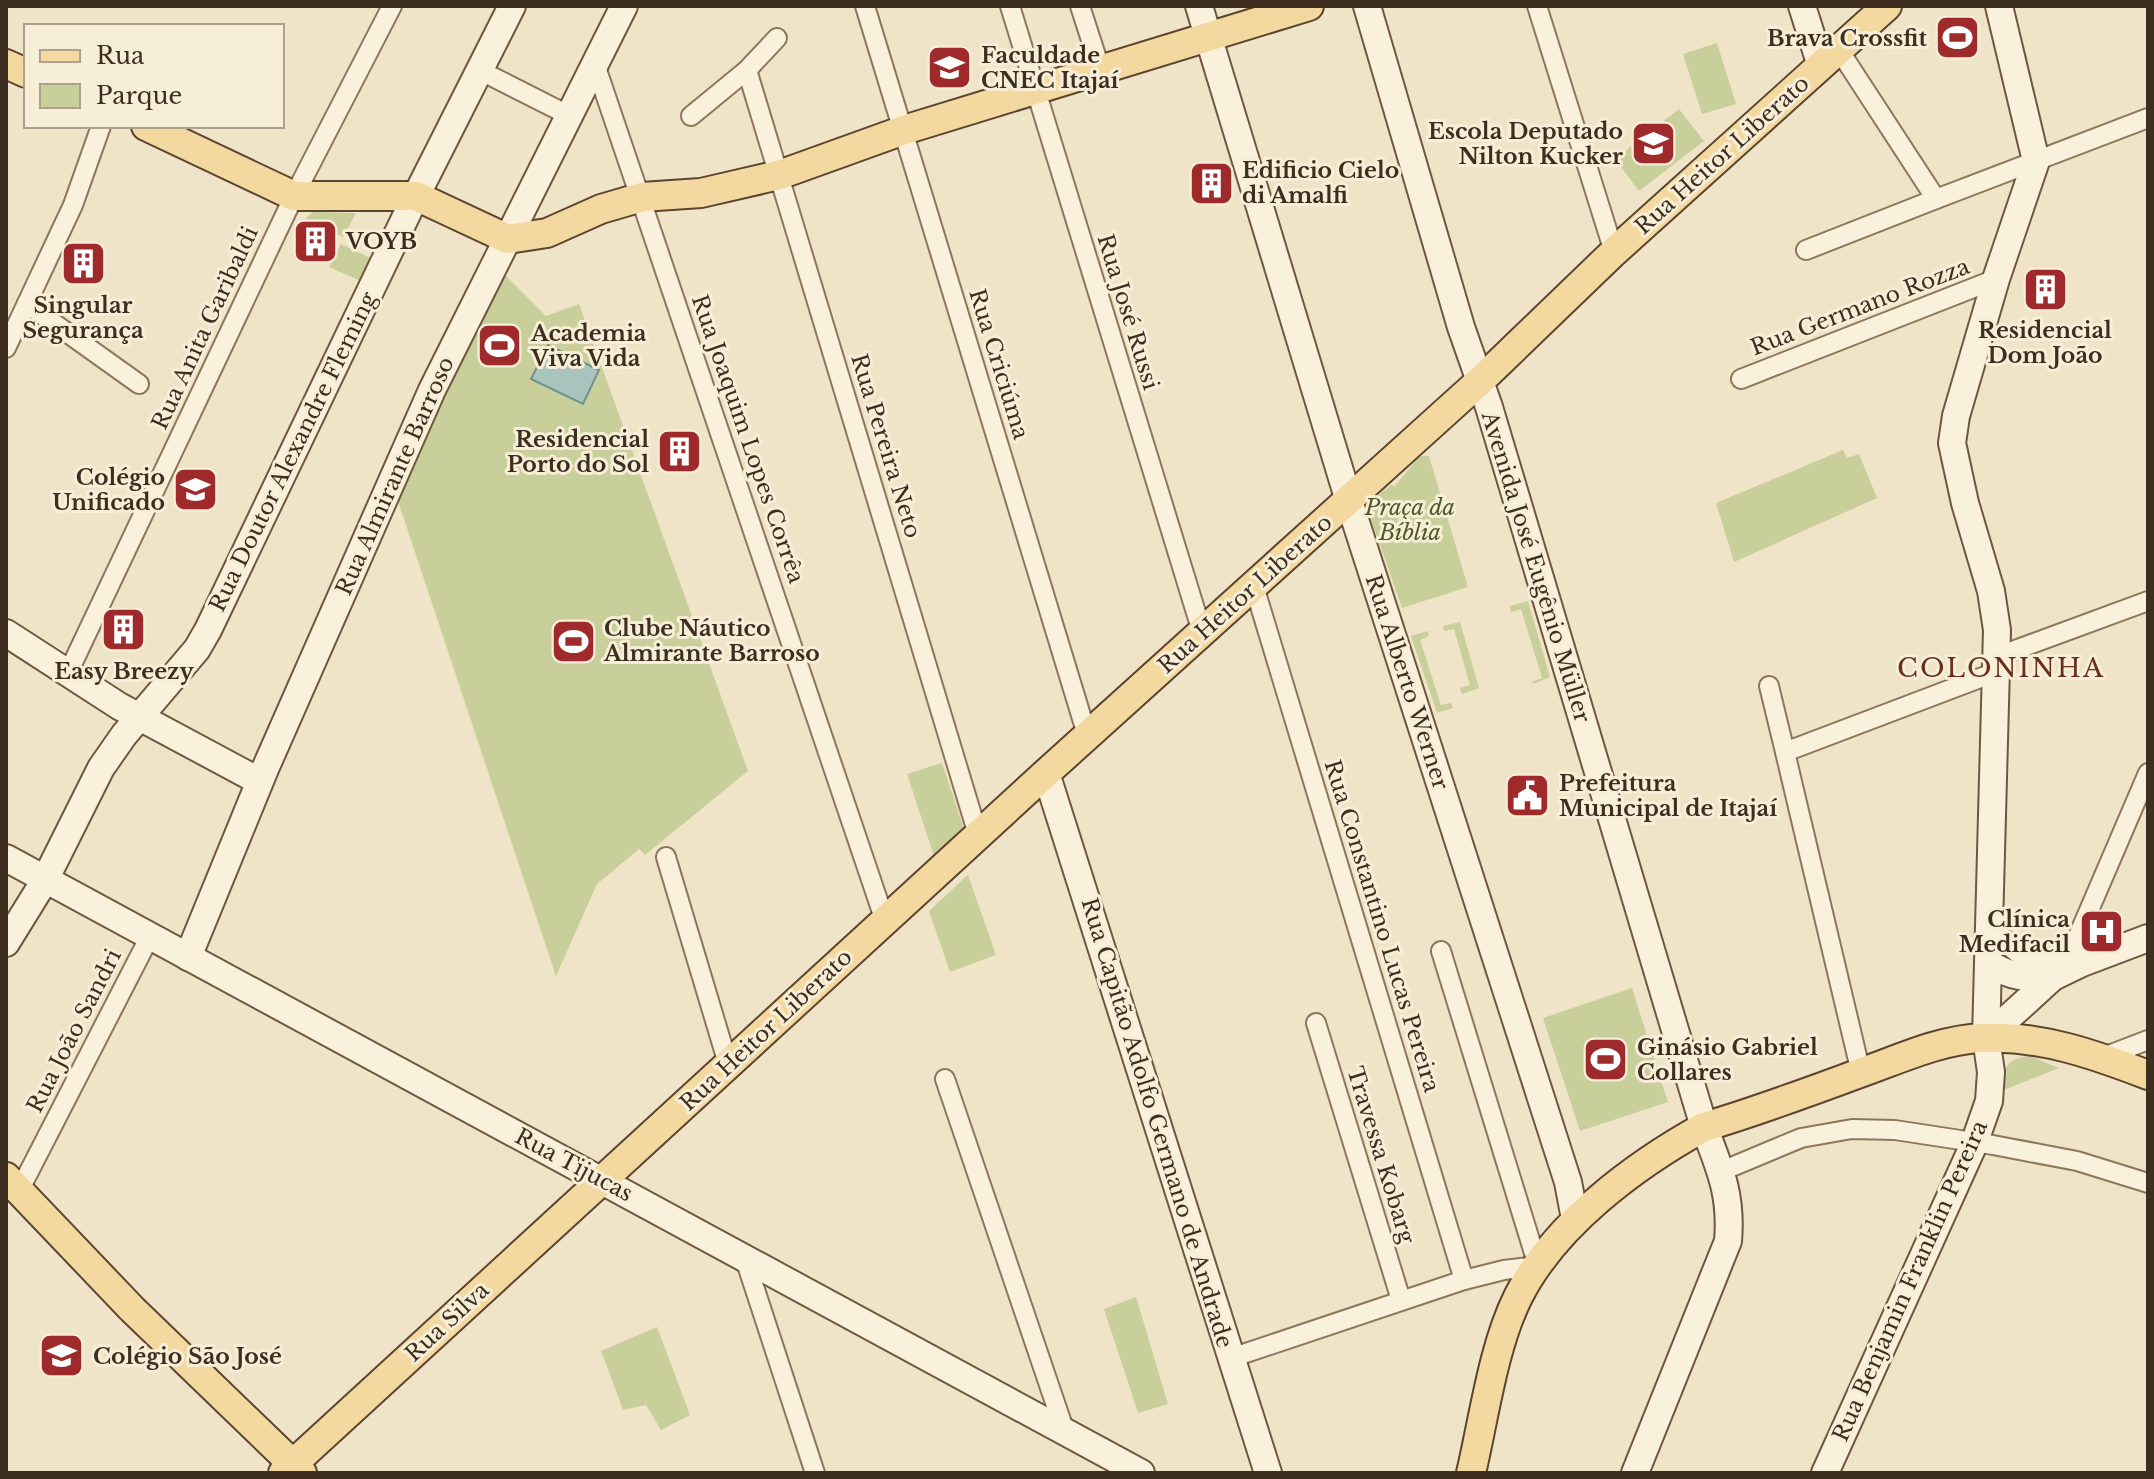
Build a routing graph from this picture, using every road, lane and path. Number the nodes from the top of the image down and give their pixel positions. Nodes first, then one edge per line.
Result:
1 (392, 6) edge
2 (512, 6) edge
3 (624, 6) edge
4 (865, 6) edge
5 (1010, 6) edge
6 (1080, 6) edge
7 (1199, 6) edge
8 (1367, 6) edge
9 (1537, 6) edge
10 (1802, 6) edge
11 (1887, 6) edge
12 (1999, 6) edge
13 (1298, 8) edge
14 (1208, 36) junction
15 (777, 38) dead end
16 (1830, 58) junction
17 (595, 64) junction
18 (479, 70) junction
19 (747, 70) junction
20 (1101, 71) junction
21 (1035, 90) junction
22 (570, 116) junction
23 (691, 116) dead end
24 (2148, 118) edge
25 (100, 128) edge
26 (150, 128) edge
27 (904, 130) junction
28 (2036, 161) junction
29 (779, 175) junction
30 (294, 196) junction
31 (416, 196) junction
32 (642, 197) junction
33 (1936, 199) junction
34 (508, 239) junction
35 (1806, 250) dead end
36 (1614, 252) junction
37 (1996, 279) junction
38 (27, 304) junction
39 (6, 348) edge
40 (1741, 379) dead end
41 (1480, 381) junction
42 (139, 384) dead end
43 (1349, 501) junction
44 (1254, 586) junction
45 (2148, 601) edge
46 (1202, 632) junction
47 (6, 633) edge
48 (1996, 664) junction
49 (68, 673) junction
50 (1769, 686) dead end
51 (140, 717) junction
52 (1087, 735) junction
53 (1785, 752) junction
54 (1046, 773) junction
55 (2148, 773) edge
56 (259, 781) junction
57 (978, 835) junction
58 (666, 857) dead end
59 (6, 858) edge
60 (45, 880) junction
61 (1990, 919) junction
62 (885, 921) junction
63 (150, 936) junction
64 (2148, 938) edge
65 (6, 943) edge
66 (1441, 951) dead end
67 (2078, 953) junction
68 (188, 957) junction
69 (1988, 963) junction
70 (2053, 977) junction
71 (1316, 1023) dead end
72 (1986, 1038) junction
73 (2148, 1040) edge
74 (2101, 1058) junction
75 (728, 1064) junction
76 (1861, 1073) junction
77 (2148, 1075) edge
78 (945, 1079) dead end
79 (1704, 1127) junction
80 (1974, 1144) junction
81 (1722, 1171) junction
82 (601, 1181) junction
83 (2148, 1183) edge
84 (12, 1184) edge
85 (1575, 1219) junction
86 (745, 1259) junction
87 (1538, 1266) junction
88 (1464, 1280) junction
89 (1401, 1300) junction
90 (1231, 1358) junction
91 (1065, 1432) junction
92 (292, 1470) edge
93 (815, 1473) edge
94 (1141, 1473) edge
95 (1268, 1473) edge
96 (1471, 1473) edge
97 (1635, 1473) edge
98 (1825, 1473) edge

1 - 30 street, Rua Anita Garibaldi
2 - 18 street, Rua Doutor Alexandre Fleming
3 - 17 street, Rua Almirante Barroso
4 - 27 street, Rua Criciúma
5 - 21 street, Rua José Russi
6 - 20 street
7 - 14 street, Rua Alberto Werner
8 - 41 street, Avenida José Eugênio Müller
9 - 36 street
10 - 16 street
11 - 16 main road, Rua Heitor Liberato
12 - 28 street
13 - 14 main road
14 - 20 main road
14 - 43 street, Rua Alberto Werner
15 - 19 street
16 - 33 street
16 - 36 main road, Rua Heitor Liberato
17 - 22 street, Rua Almirante Barroso
17 - 32 street, Rua Joaquim Lopes Corrêa
18 - 22 street
18 - 31 street, Rua Doutor Alexandre Fleming
19 - 23 street
19 - 29 street, Rua Pereira Neto
20 - 21 main road
21 - 27 main road
21 - 46 street, Rua José Russi
22 - 34 street, Rua Almirante Barroso
24 - 28 street
25 - 38 street
26 - 30 main road
27 - 29 main road
27 - 52 street, Rua Criciúma
28 - 33 street
28 - 37 street, Rua Benjamin Franklin Pereira
29 - 32 main road
29 - 57 street, Rua Pereira Neto
30 - 31 main road
30 - 49 street, Rua Anita Garibaldi
31 - 34 main road
31 - 51 street, Rua Doutor Alexandre Fleming
32 - 34 main road
32 - 62 street, Rua Joaquim Lopes Corrêa
33 - 35 street
34 - 56 street, Rua Almirante Barroso
36 - 41 main road, Rua Heitor Liberato
37 - 40 street, Rua Germano Rozza
37 - 48 street, Rua Benjamin Franklin Pereira
38 - 39 street
38 - 42 street
41 - 43 main road, Rua Heitor Liberato
41 - 79 street, Avenida José Eugênio Müller
43 - 44 main road, Rua Heitor Liberato
43 - 85 street, Rua Alberto Werner
44 - 46 main road, Rua Heitor Liberato
44 - 88 street, Rua Constantino Lucas Pereira
45 - 48 street
46 - 52 main road, Rua Heitor Liberato
47 - 49 street
48 - 53 street
48 - 61 street, Rua Benjamin Franklin Pereira
49 - 51 street
50 - 53 street
51 - 56 street
51 - 60 street, Rua Doutor Alexandre Fleming
52 - 54 main road, Rua Heitor Liberato
53 - 76 street
54 - 57 main road, Rua Heitor Liberato
54 - 90 street, Rua Capitão Adolfo Germano de Andrade
55 - 67 street
56 - 68 street, Rua Almirante Barroso
57 - 62 main road, Rua Heitor Liberato
58 - 75 street
59 - 60 street, Rua Tijucas
60 - 63 street, Rua Tijucas
60 - 65 street, Rua Doutor Alexandre Fleming
61 - 67 street
61 - 69 street, Rua Benjamin Franklin Pereira
62 - 75 main road, Rua Heitor Liberato
63 - 68 street, Rua Tijucas
63 - 84 street, Rua João Sandri
64 - 67 street
66 - 87 street
67 - 70 street
68 - 82 street, Rua Tijucas
69 - 70 street
69 - 72 street, Rua Benjamin Franklin Pereira
70 - 72 street
71 - 89 street, Travessa Kobarg
72 - 74 main road
72 - 76 main road
72 - 80 street, Rua Benjamin Franklin Pereira
73 - 74 street
74 - 77 main road
75 - 82 main road, Rua Heitor Liberato
76 - 79 main road
78 - 91 street
79 - 81 street, Avenida José Eugênio Müller
79 - 85 main road
80 - 81 street
80 - 83 street
80 - 98 street, Rua Benjamin Franklin Pereira
81 - 97 street, Avenida José Eugênio Müller
82 - 86 street, Rua Tijucas
82 - 92 main road, Rua Silva
84 - 92 main road
85 - 87 main road
86 - 91 street, Rua Tijucas
86 - 93 street
87 - 88 street
87 - 96 main road
88 - 89 street
89 - 90 street
90 - 95 street, Rua Capitão Adolfo Germano de Andrade
91 - 94 street, Rua Tijucas

